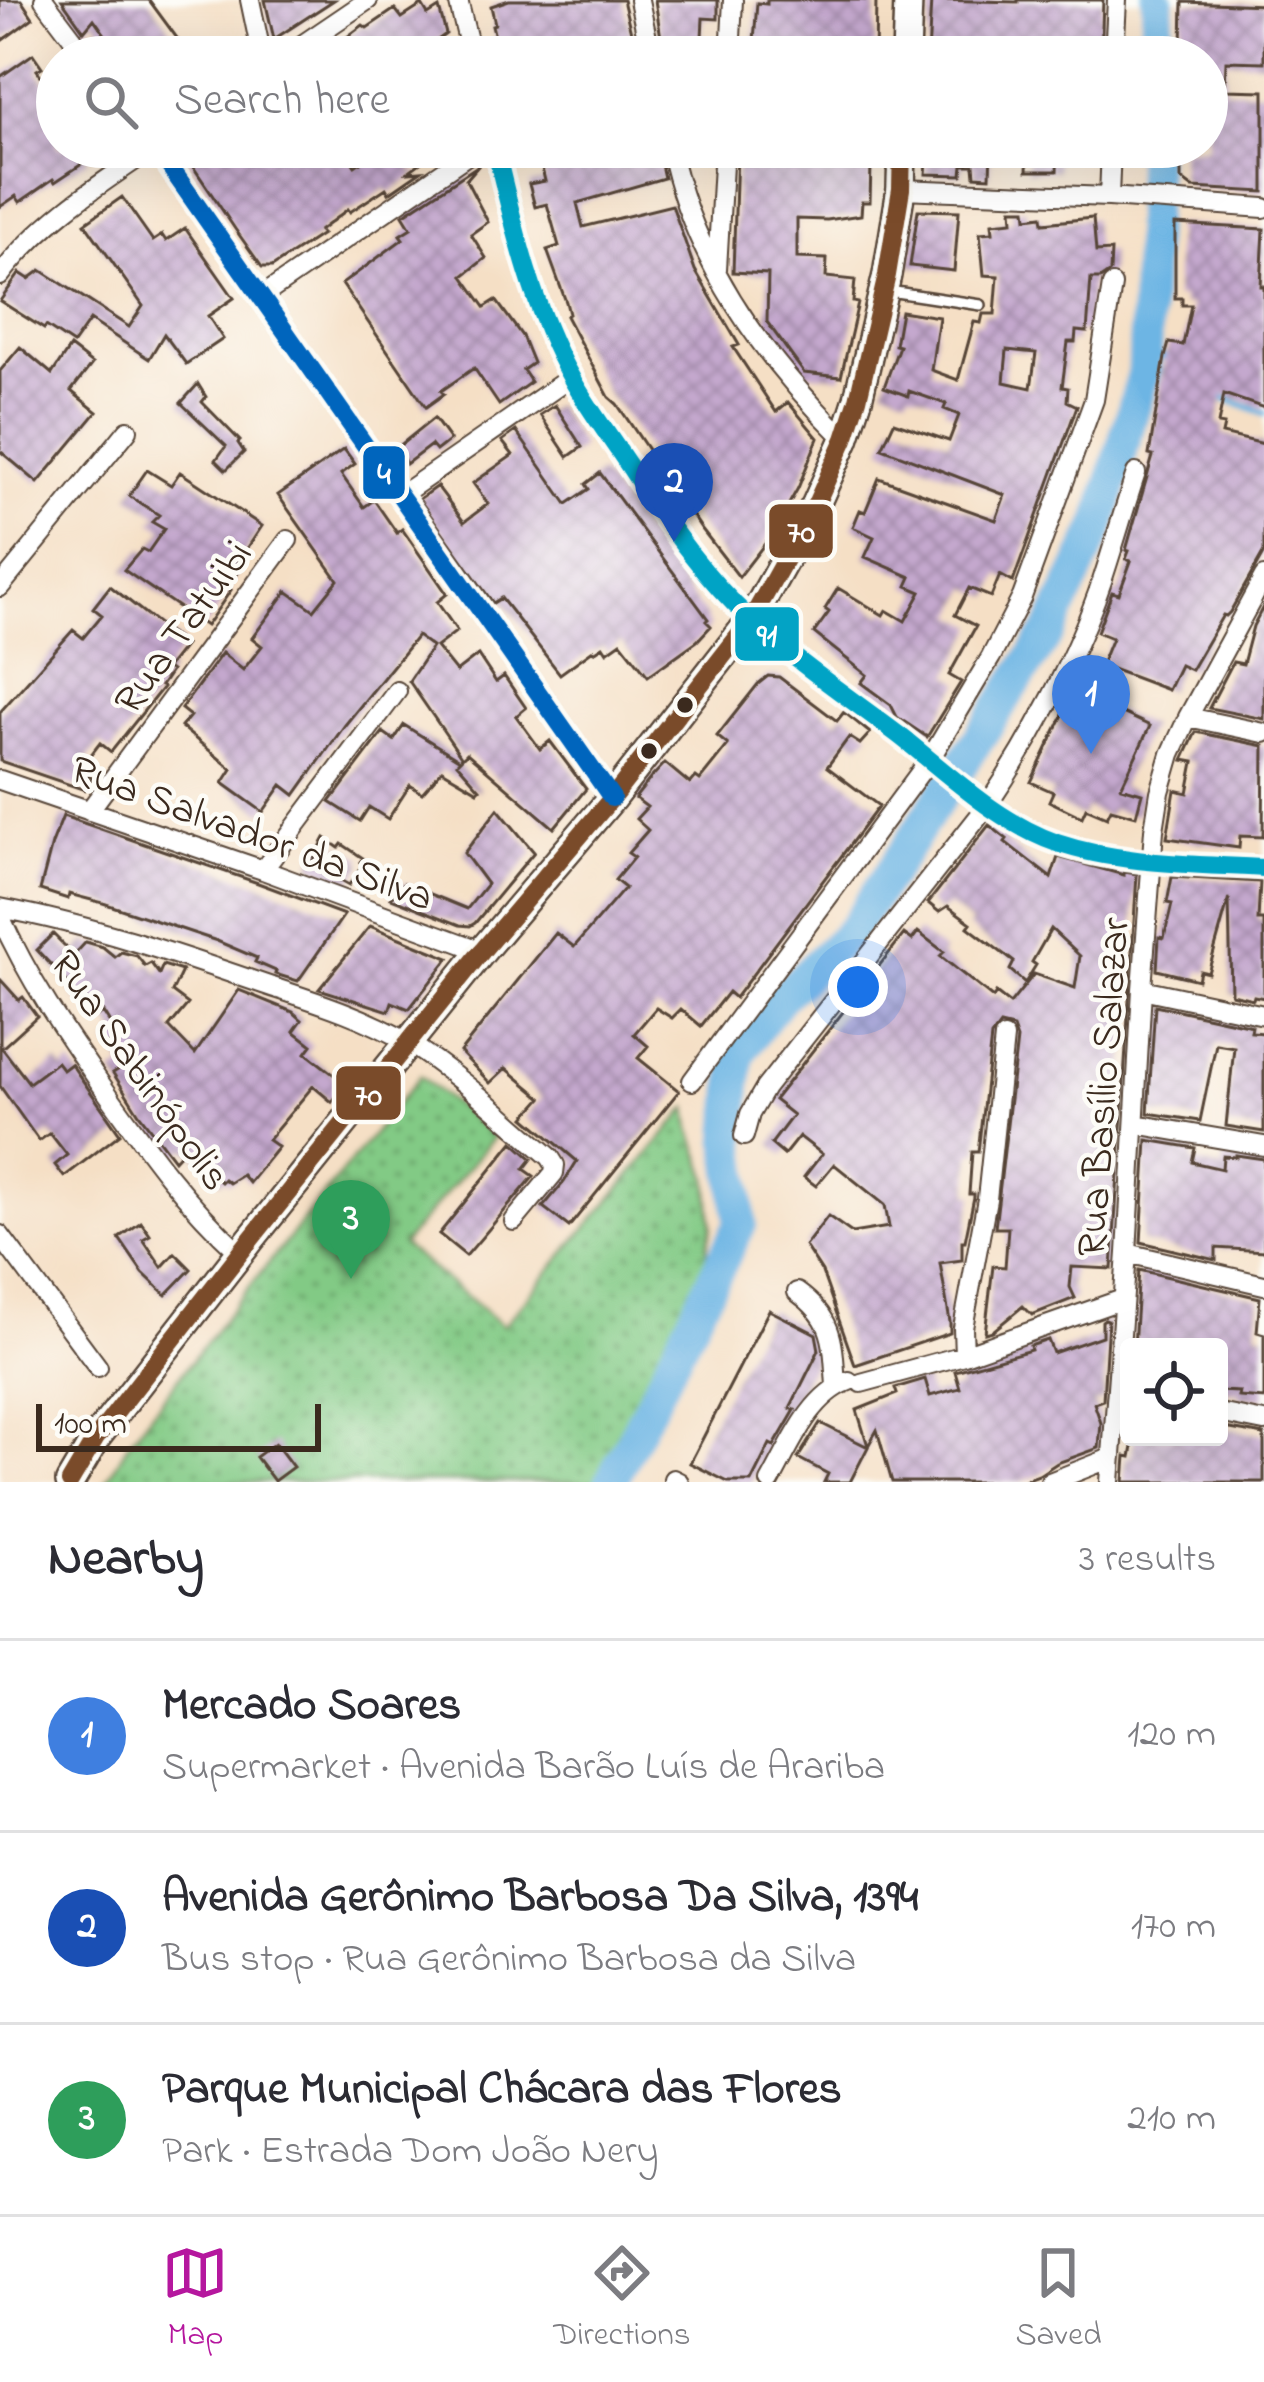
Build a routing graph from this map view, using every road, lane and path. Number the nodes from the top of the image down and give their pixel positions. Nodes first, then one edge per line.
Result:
1 (44, 0) edge
2 (250, 0) edge
3 (368, 0) edge
4 (458, 0) edge
5 (640, 0) edge
6 (733, 0) edge
7 (908, 0) edge
8 (1117, 0) edge
9 (71, 36) edge
10 (258, 36) edge
11 (315, 36) edge
12 (467, 36) edge
13 (647, 36) edge
14 (731, 36) edge
15 (907, 36) edge
16 (1115, 36) edge
17 (124, 168) edge
18 (170, 168) edge
19 (448, 168) edge
20 (500, 168) edge
21 (676, 168) edge
22 (723, 168) edge
23 (902, 168) edge
24 (1113, 168) edge
25 (901, 189) junction
26 (1115, 197) junction
27 (1264, 208) edge
28 (2, 270) edge
29 (716, 273) junction
30 (1112, 285) dead end
31 (884, 290) junction
32 (261, 297) junction
33 (981, 305) dead end
34 (571, 377) junction
35 (128, 430) dead end
36 (845, 439) junction
37 (1136, 473) dead end
38 (400, 495) junction
39 (288, 540) dead end
40 (0, 587) edge
41 (1261, 589) edge
42 (751, 620) junction
43 (397, 691) dead end
44 (1188, 717) junction
45 (1264, 734) edge
46 (937, 764) junction
47 (0, 780) edge
48 (612, 798) junction
49 (980, 800) junction
50 (88, 811) junction
51 (1153, 861) junction
52 (1264, 868) edge
53 (263, 870) junction
54 (0, 912) edge
55 (482, 951) junction
56 (1142, 989) junction
57 (1264, 1015) edge
58 (1004, 1038) dead end
59 (407, 1042) junction
60 (692, 1081) dead end
61 (1135, 1124) junction
62 (744, 1136) dead end
63 (1264, 1146) edge
64 (514, 1221) dead end
65 (2, 1242) edge
66 (240, 1252) junction
67 (1127, 1253) junction
68 (1264, 1285) edge
69 (796, 1292) dead end
70 (1123, 1299) junction
71 (1123, 1338) edge
72 (964, 1354) junction
73 (98, 1367) dead end
74 (848, 1383) junction
75 (1120, 1410) edge
76 (1228, 1415) edge
77 (1264, 1422) edge
78 (1111, 1458) junction
79 (70, 1482) edge
80 (770, 1482) edge
81 (1050, 1482) edge
82 (1110, 1482) edge

1 - 9 street
2 - 10 street
3 - 11 street
4 - 12 street
5 - 13 street
6 - 14 street
7 - 15 main road
8 - 16 street
17 - 28 street
18 - 32 street
19 - 32 street
20 - 34 street
21 - 29 street
22 - 29 street
23 - 25 main road
24 - 26 street
25 - 26 street
25 - 31 main road
26 - 27 street
29 - 36 street
30 - 46 street
31 - 33 lane
31 - 36 main road
32 - 38 street
34 - 38 street
34 - 42 street
35 - 40 street
36 - 42 main road
37 - 49 street
38 - 48 street
39 - 50 street, Rua Tatuibi
41 - 44 street, Rua Basílio Salazar
42 - 46 street
42 - 48 main road
43 - 53 street
44 - 45 street
44 - 51 street, Rua Basílio Salazar
46 - 49 street
46 - 60 street
47 - 50 street, Rua Salvador da Silva
48 - 55 main road
49 - 51 street
49 - 62 street
50 - 53 street, Rua Salvador da Silva
51 - 52 street
51 - 56 street, Rua Basílio Salazar
53 - 55 street, Rua Salvador da Silva
54 - 59 street
54 - 66 street, Rua Sabinópolis
55 - 59 main road
56 - 57 street
56 - 61 street, Rua Basílio Salazar
58 - 72 street
59 - 64 street
59 - 66 main road
61 - 63 street
61 - 67 street, Rua Basílio Salazar
65 - 73 street
66 - 79 main road
67 - 68 street
67 - 70 street, Rua Basílio Salazar
69 - 74 street
70 - 71 street, Rua Basílio Salazar
70 - 72 street
72 - 74 street
74 - 80 street
75 - 78 street, Rua Basílio Salazar
76 - 77 street
78 - 81 street
78 - 82 street, Rua Basílio Salazar

